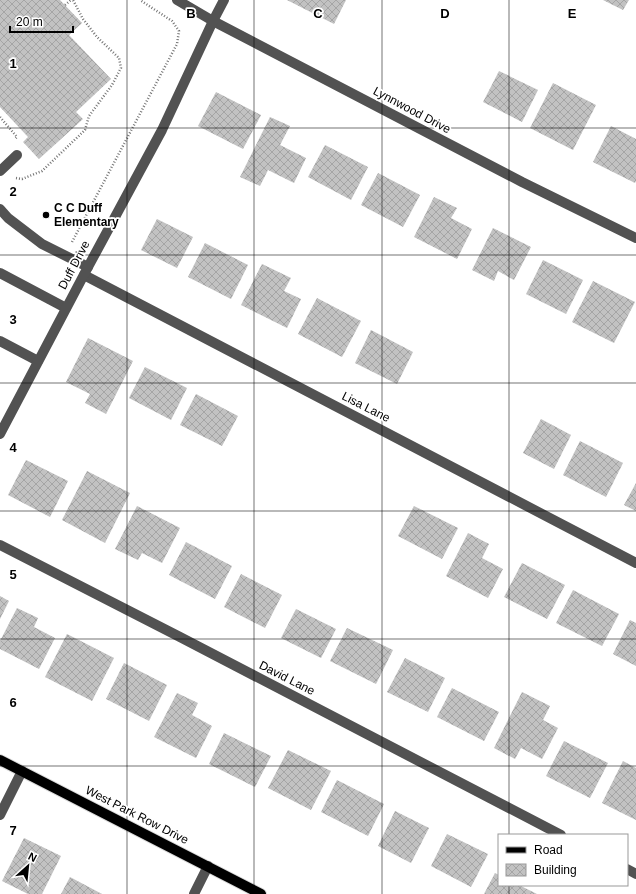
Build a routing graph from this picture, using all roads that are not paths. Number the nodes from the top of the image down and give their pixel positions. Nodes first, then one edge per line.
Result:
1 (177, 0) edge
2 (224, 0) edge
3 (213, 21) junction
4 (17, 155) dead end
5 (0, 171) edge
6 (0, 209) edge
7 (636, 238) edge
8 (86, 271) junction
9 (0, 273) edge
10 (66, 308) junction
11 (0, 341) edge
12 (38, 361) junction
13 (0, 434) edge
14 (0, 545) edge
15 (636, 563) edge
16 (0, 760) edge
17 (22, 771) junction
18 (0, 815) edge
19 (560, 834) edge
20 (208, 866) junction
21 (194, 894) edge
22 (261, 894) edge

1 - 3 street, Lynnwood Drive
2 - 3 street, Duff Drive
3 - 7 street, Lynnwood Drive
3 - 8 street, Duff Drive
4 - 5 street
6 - 8 street, Lisa Lane
8 - 10 street, Duff Drive
8 - 15 street, Lisa Lane
9 - 10 street
10 - 12 street, Duff Drive
11 - 12 street
12 - 13 street, Duff Drive
14 - 19 street, David Lane
16 - 17 main road, West Park Row Drive
17 - 18 street
17 - 20 main road, West Park Row Drive
20 - 21 street
20 - 22 main road, West Park Row Drive

